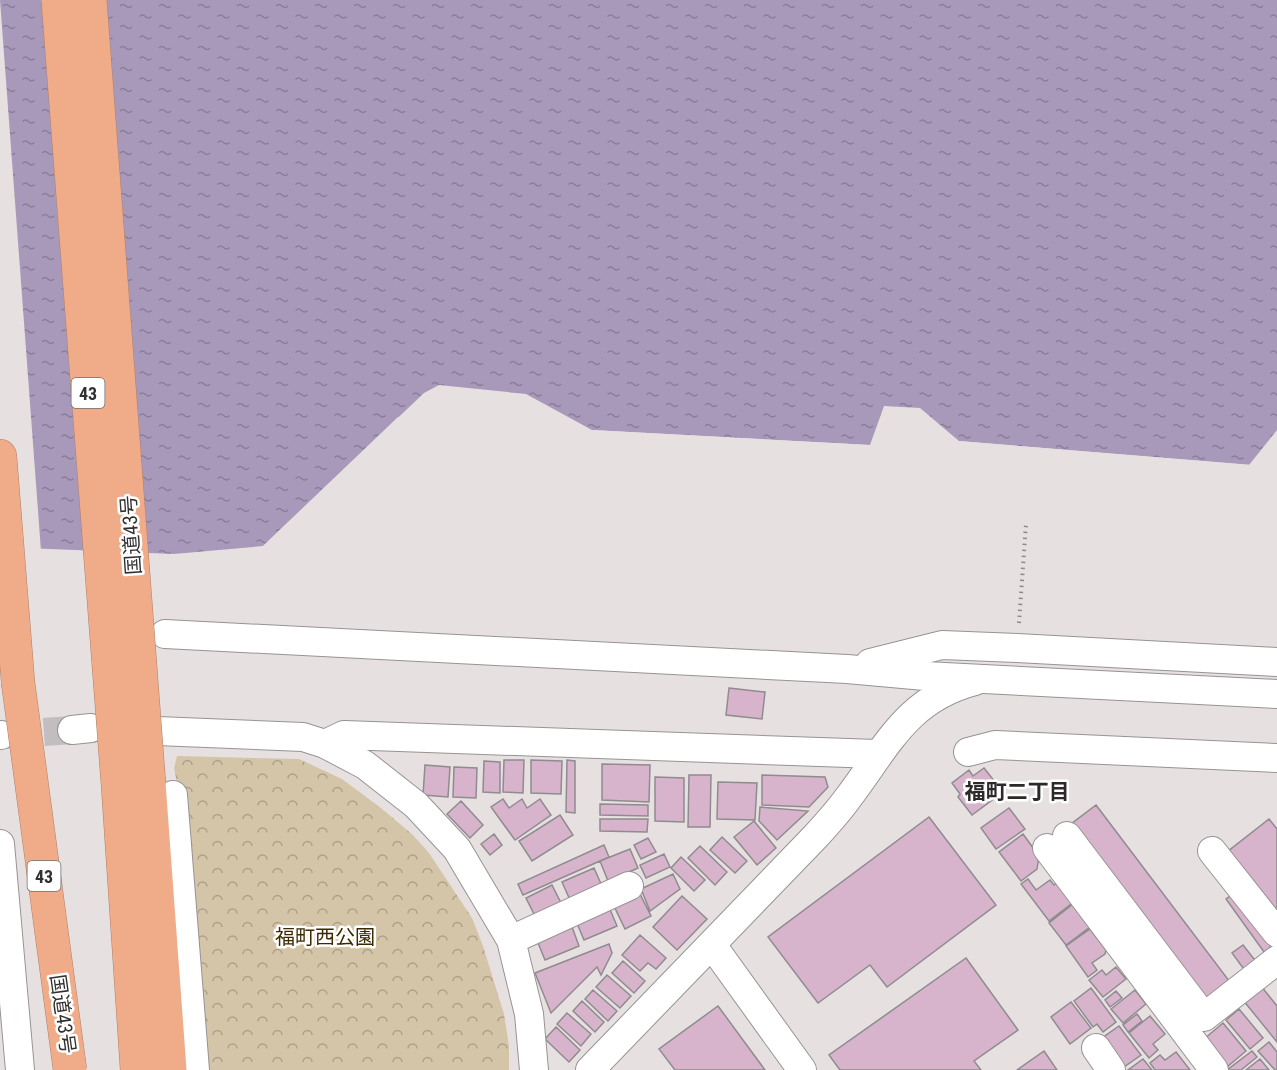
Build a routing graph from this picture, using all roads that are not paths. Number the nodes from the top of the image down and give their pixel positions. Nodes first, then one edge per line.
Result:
1 (58, 0) edge
2 (90, 0) edge
3 (0, 456) edge
4 (7, 633) edge
5 (165, 634) dead end
6 (1277, 662) edge
7 (847, 669) junction
8 (988, 678) junction
9 (1277, 694) edge
10 (157, 731) dead end
11 (325, 744) junction
12 (968, 752) dead end
13 (877, 754) junction
14 (1277, 758) edge
15 (173, 795) dead end
16 (0, 844) edge
17 (1212, 851) dead end
18 (629, 886) dead end
19 (1277, 933) edge
20 (511, 940) junction
21 (712, 945) junction
22 (1273, 971) edge
23 (20, 1070) edge
24 (70, 1070) edge
25 (137, 1070) edge
26 (170, 1070) edge
27 (195, 1070) edge
28 (534, 1070) edge
29 (590, 1070) edge
30 (802, 1070) edge
31 (1214, 1070) edge

1 - 25 highway, 国道43号 / 43, bridge
2 - 26 highway, 国道43号 / 43, bridge
3 - 4 highway, 国道43号 / 43
4 - 24 highway, 国道43号 / 43, bridge
5 - 7 street
6 - 7 street
7 - 8 street
8 - 9 street
8 - 13 street
10 - 11 street
11 - 13 street
11 - 20 street
12 - 14 street
13 - 21 street
15 - 27 street
16 - 23 street
17 - 19 street
18 - 20 street
20 - 28 street
21 - 29 street
21 - 30 street
22 - 31 street

